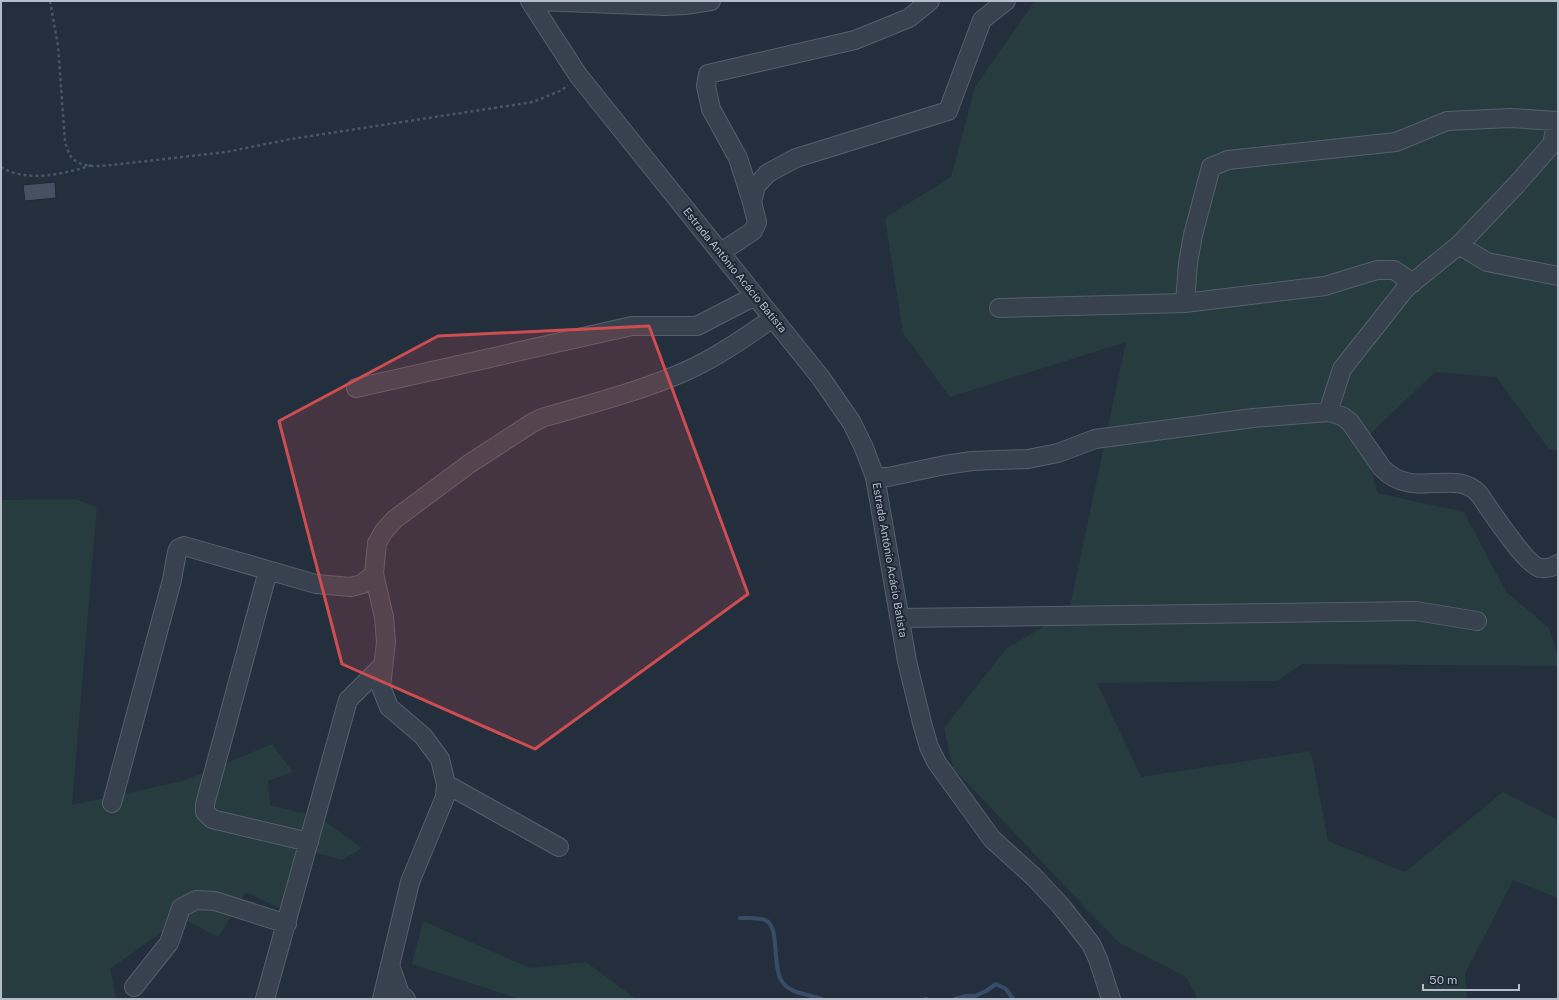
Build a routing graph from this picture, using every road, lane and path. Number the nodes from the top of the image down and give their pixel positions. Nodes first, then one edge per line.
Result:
1 (50, 1) edge
2 (530, 1) edge
3 (540, 1) edge
4 (712, 1) edge
5 (930, 1) edge
6 (1006, 1) edge
7 (578, 75) junction
8 (92, 165) junction
9 (1, 167) edge
10 (752, 202) junction
11 (1459, 245) junction
12 (721, 252) junction
13 (1558, 276) edge
14 (1414, 282) junction
15 (755, 296) junction
16 (1185, 303) junction
17 (999, 308) dead end
18 (773, 318) junction
19 (356, 388) dead end
20 (1328, 412) junction
21 (875, 477) junction
22 (1558, 564) edge
23 (268, 570) junction
24 (374, 574) junction
25 (900, 618) junction
26 (1477, 621) dead end
27 (383, 665) junction
28 (446, 784) junction
29 (112, 803) dead end
30 (309, 842) junction
31 (559, 847) dead end
32 (287, 924) junction
33 (390, 965) junction
34 (134, 987) dead end
35 (265, 999) edge
36 (382, 999) edge
37 (406, 999) edge
38 (1111, 999) edge

1 - 8 path
2 - 7 street, Estrada Antônio Acácio Batista
3 - 4 street
5 - 10 street
6 - 10 street
7 - 8 path
7 - 12 street, Estrada Antônio Acácio Batista
8 - 9 path
10 - 12 street
11 - 13 street
11 - 14 street
11 - 16 street
12 - 15 street, Estrada Antônio Acácio Batista
14 - 16 street
14 - 20 street
15 - 18 street, Estrada Antônio Acácio Batista
15 - 19 street
16 - 17 street
18 - 21 street, Estrada Antônio Acácio Batista
18 - 24 street
20 - 21 street
20 - 22 street
21 - 25 street, Estrada Antônio Acácio Batista
23 - 24 street
23 - 29 street
23 - 30 street
24 - 27 street
25 - 26 street
25 - 38 street, Estrada Antônio Acácio Batista
27 - 28 street
27 - 30 street
28 - 31 street
28 - 33 street
30 - 32 street
32 - 34 street
32 - 35 street
33 - 36 street
33 - 37 street

